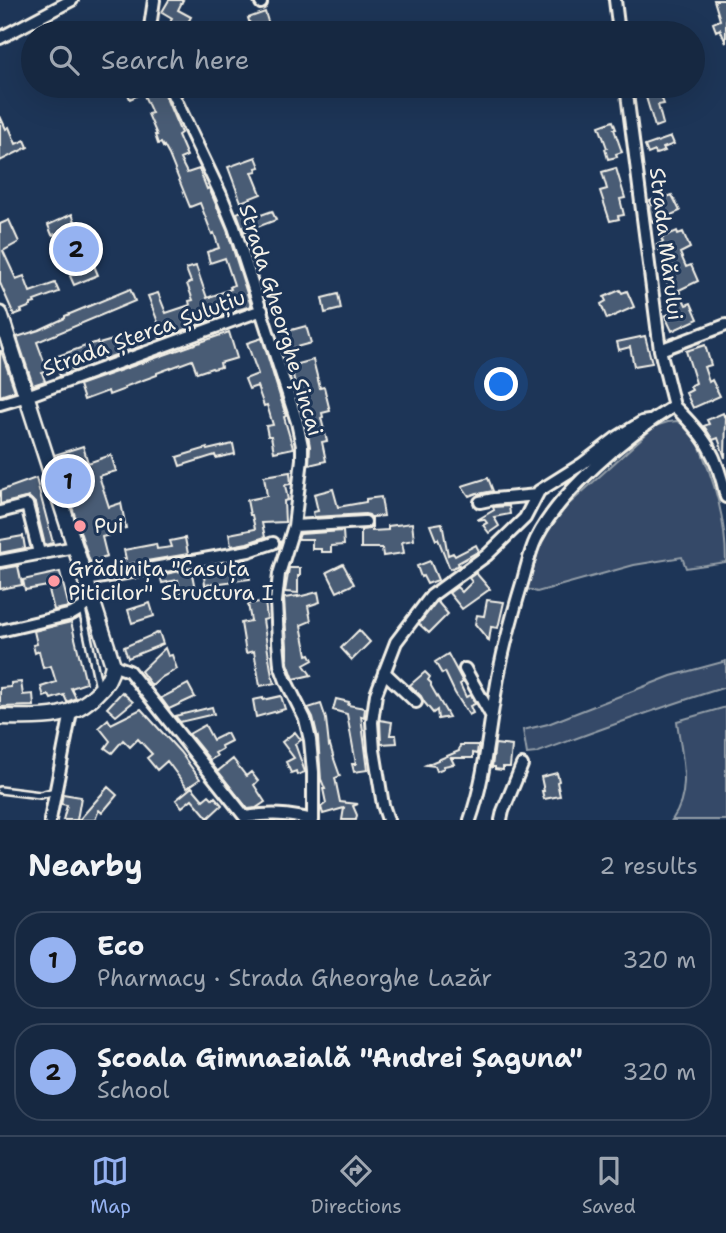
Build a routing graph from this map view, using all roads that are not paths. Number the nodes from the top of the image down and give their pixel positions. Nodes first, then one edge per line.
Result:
1 (72, 0) edge
2 (154, 0) edge
3 (615, 0) edge
4 (32, 21) edge
5 (151, 21) edge
6 (618, 21) edge
7 (21, 27) edge
8 (0, 38) edge
9 (175, 98) edge
10 (628, 98) edge
11 (262, 310) junction
12 (0, 314) edge
13 (726, 325) edge
14 (5, 344) edge
15 (660, 350) junction
16 (27, 396) junction
17 (0, 404) edge
18 (674, 407) junction
19 (649, 421) junction
20 (537, 495) junction
21 (726, 497) edge
22 (480, 502) dead end
23 (0, 512) edge
24 (365, 522) dead end
25 (294, 526) junction
26 (273, 544) dead end
27 (75, 547) junction
28 (39, 554) junction
29 (0, 561) edge
30 (86, 580) junction
31 (87, 604) junction
32 (0, 631) edge
33 (113, 665) junction
34 (465, 669) dead end
35 (384, 672) junction
36 (99, 691) junction
37 (416, 702) dead end
38 (71, 712) junction
39 (491, 715) junction
40 (0, 717) edge
41 (522, 765) dead end
42 (0, 790) edge
43 (56, 791) junction
44 (246, 819) edge
45 (50, 820) edge
46 (313, 820) edge
47 (388, 820) edge
48 (470, 820) edge
49 (501, 820) edge

1 - 4 street
2 - 5 street
3 - 6 street
7 - 8 street
9 - 11 street, Strada Gheorghe Șincai
10 - 15 street, Strada Mărului
11 - 16 street, Strada Șterca Șuluțiu
11 - 25 street, Strada Gheorghe Șincai
12 - 14 main road
13 - 15 street
14 - 16 main road
15 - 18 street, Strada Mărului
16 - 17 street, Strada Șterca Șuluțiu
16 - 27 main road
18 - 19 street
18 - 21 street
19 - 20 street
19 - 39 street
20 - 22 street
20 - 35 street
23 - 28 street
24 - 25 street
25 - 46 street, Strada Gheorghe Șincai
26 - 30 street
27 - 28 street
27 - 30 main road
28 - 29 street
30 - 31 main road
31 - 32 street
31 - 33 main road
31 - 36 lane
33 - 36 main road
33 - 44 street
34 - 39 street
35 - 37 street
35 - 47 street
36 - 38 main road
38 - 40 main road
38 - 43 street
39 - 48 street
41 - 49 street
42 - 43 lane
43 - 45 street
44 - 46 street

